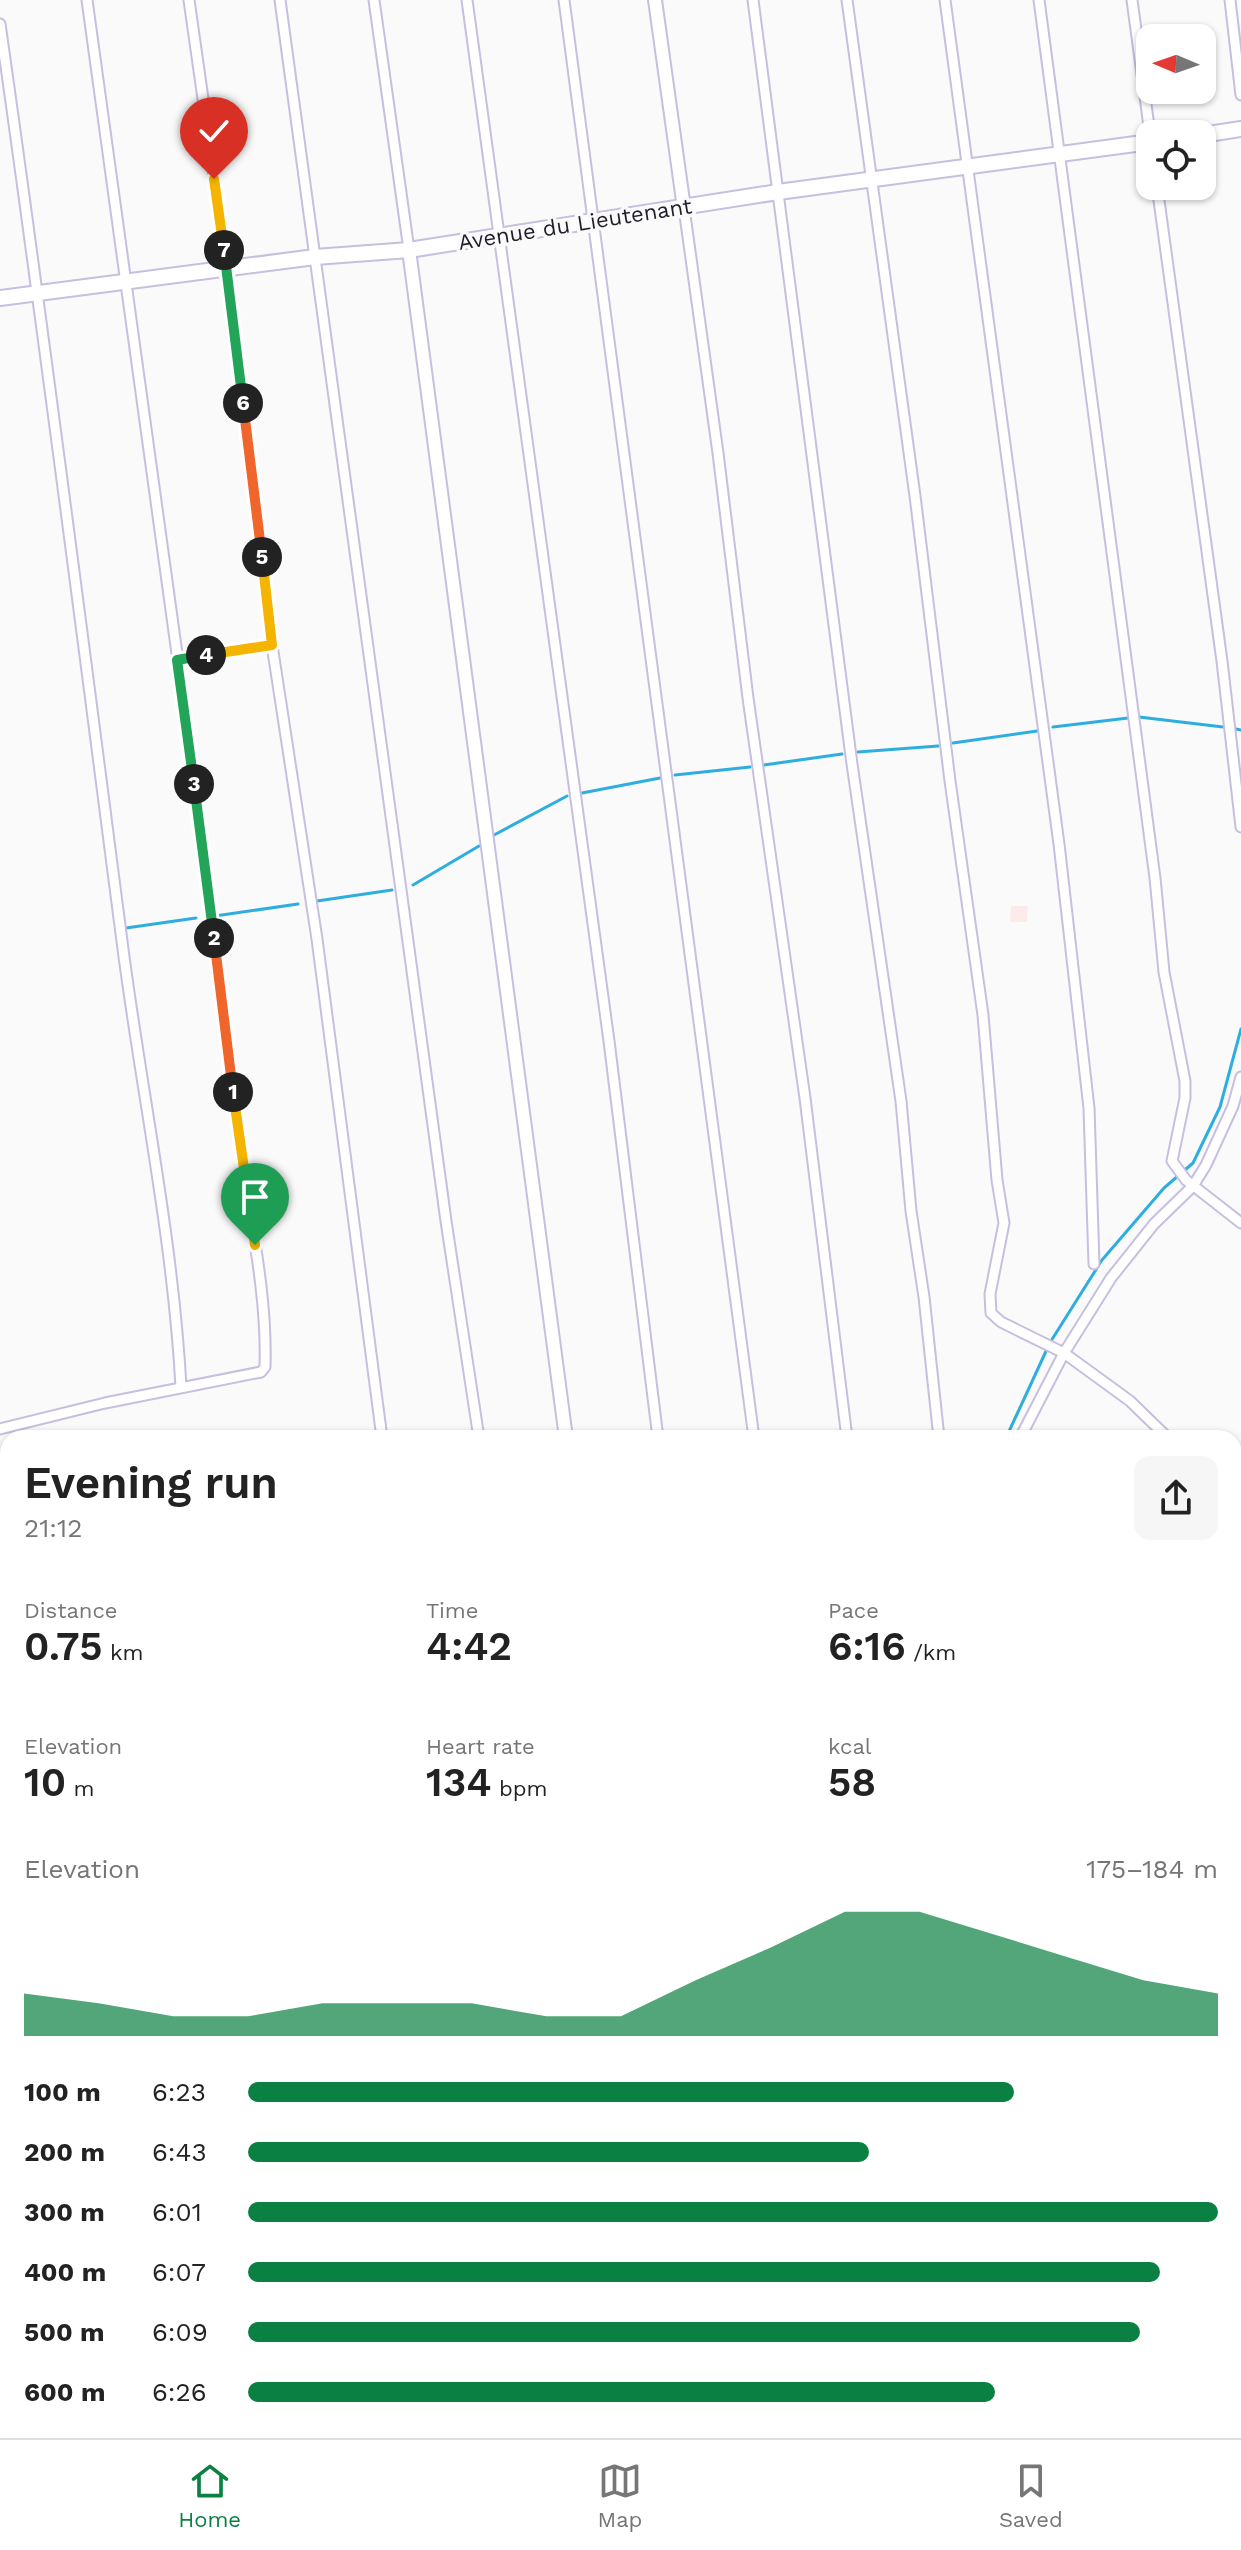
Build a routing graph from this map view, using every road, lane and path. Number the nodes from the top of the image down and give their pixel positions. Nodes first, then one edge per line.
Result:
1 (87, 0) edge
2 (189, 0) edge
3 (280, 0) edge
4 (374, 0) edge
5 (467, 0) edge
6 (564, 0) edge
7 (655, 0) edge
8 (753, 0) edge
9 (847, 0) edge
10 (945, 0) edge
11 (1039, 0) edge
12 (1132, 0) edge
13 (1230, 0) edge
14 (0, 24) edge
15 (1241, 95) edge
16 (1148, 120) edge
17 (1241, 129) edge
18 (1216, 133) edge
19 (1136, 144) edge
20 (1061, 156) junction
21 (968, 167) junction
22 (870, 179) junction
23 (778, 192) junction
24 (1159, 200) edge
25 (684, 208) junction
26 (591, 220) junction
27 (500, 235) junction
28 (409, 250) junction
29 (315, 257) junction
30 (227, 268) junction
31 (126, 281) junction
32 (38, 293) junction
33 (0, 298) edge
34 (272, 645) junction
35 (177, 660) junction
36 (1241, 827) edge
37 (1241, 1077) edge
38 (1189, 1183) junction
39 (1241, 1223) edge
40 (1094, 1264) dead end
41 (1064, 1353) junction
42 (181, 1387) junction
43 (0, 1429) edge
44 (381, 1430) edge
45 (478, 1430) edge
46 (565, 1430) edge
47 (657, 1430) edge
48 (753, 1430) edge
49 (846, 1430) edge
50 (938, 1430) edge
51 (1024, 1430) edge
52 (1160, 1430) edge

1 - 31 street
2 - 30 street
3 - 29 street
4 - 28 street
5 - 27 street
6 - 26 street
7 - 25 street
8 - 23 street
9 - 22 street
10 - 21 street
11 - 20 street
12 - 16 street
13 - 15 street
14 - 32 street
17 - 18 main road
19 - 20 main road, Avenue du Lieutenant
20 - 21 main road, Avenue du Lieutenant
20 - 38 street
21 - 22 main road, Avenue du Lieutenant
21 - 40 street
22 - 23 main road, Avenue du Lieutenant
22 - 41 street
23 - 25 main road, Avenue du Lieutenant
23 - 50 street
24 - 36 street
25 - 26 main road, Avenue du Lieutenant
25 - 49 street
26 - 27 main road, Avenue du Lieutenant
26 - 48 street
27 - 28 main road, Avenue du Lieutenant
27 - 47 street
28 - 29 main road, Avenue du Lieutenant
28 - 46 street
29 - 30 main road, Avenue du Lieutenant
29 - 45 street
30 - 31 main road, Avenue du Lieutenant
30 - 34 street
31 - 32 main road, Avenue du Lieutenant
31 - 35 street
32 - 33 main road, Avenue du Lieutenant
32 - 42 street
34 - 35 street
34 - 44 street
35 - 42 street
37 - 38 street
38 - 39 street
38 - 41 street
41 - 51 street
41 - 52 street
42 - 43 street

